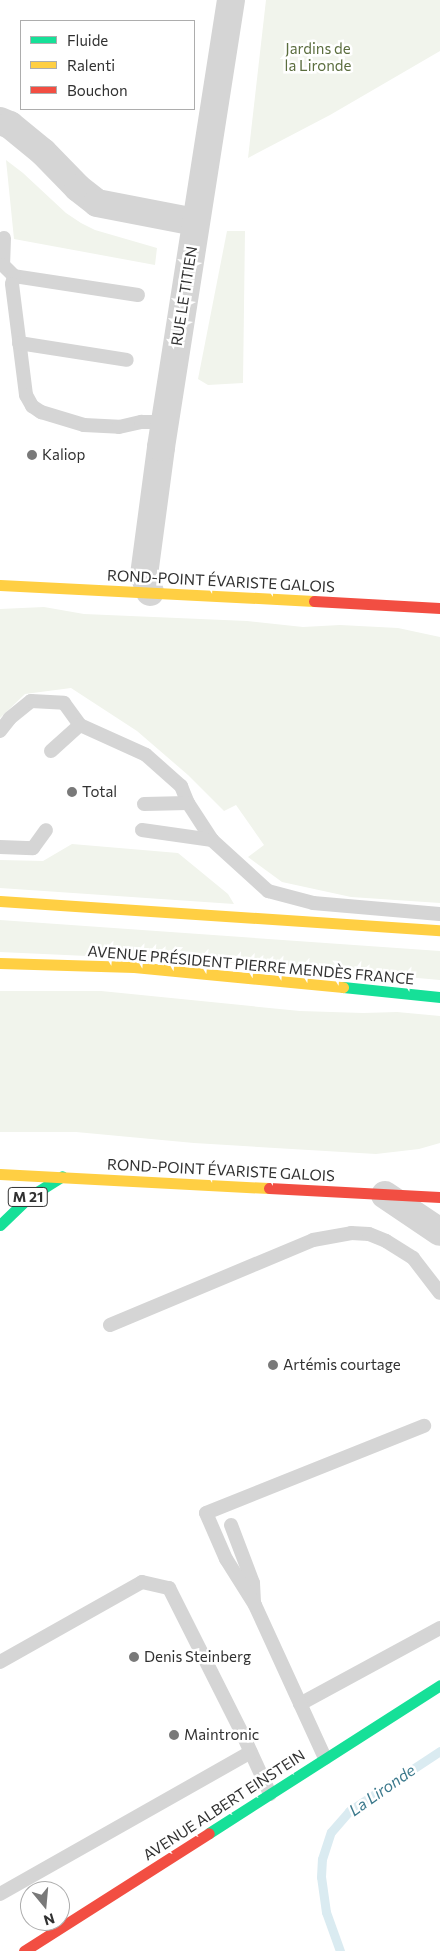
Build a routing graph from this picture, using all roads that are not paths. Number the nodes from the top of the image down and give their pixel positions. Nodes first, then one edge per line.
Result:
1 (231, 0) edge
2 (0, 121) edge
3 (195, 222) junction
4 (4, 238) dead end
5 (14, 276) junction
6 (138, 295) dead end
7 (19, 343) junction
8 (127, 360) dead end
9 (164, 422) junction
10 (0, 586) edge
11 (150, 592) junction
12 (440, 608) edge
13 (80, 725) junction
14 (0, 731) edge
15 (51, 751) dead end
16 (188, 803) junction
17 (144, 804) dead end
18 (46, 830) dead end
19 (142, 830) dead end
20 (212, 840) junction
21 (0, 847) edge
22 (0, 901) edge
23 (440, 914) edge
24 (440, 930) edge
25 (0, 963) edge
26 (440, 997) edge
27 (0, 1174) edge
28 (62, 1176) junction
29 (385, 1195) junction
30 (440, 1197) edge
31 (0, 1225) edge
32 (440, 1232) edge
33 (440, 1293) edge
34 (110, 1325) dead end
35 (424, 1426) dead end
36 (231, 1525) dead end
37 (255, 1605) junction
38 (440, 1628) edge
39 (0, 1662) edge
40 (440, 1685) edge
41 (300, 1704) junction
42 (251, 1752) junction
43 (325, 1758) junction
44 (270, 1794) junction
45 (0, 1894) edge
46 (24, 1951) edge

1 - 3 street, RUE LE TITIEN
2 - 3 street
3 - 9 street, RUE LE TITIEN
4 - 5 lane
5 - 6 lane
5 - 7 lane
7 - 8 lane
7 - 9 lane
9 - 11 street, RUE LE TITIEN
10 - 11 main road, ROND-POINT ÉVARISTE GALOIS
11 - 12 main road, ROND-POINT ÉVARISTE GALOIS
13 - 14 lane
13 - 15 lane
13 - 16 lane
16 - 17 lane
16 - 20 lane
18 - 21 lane
19 - 20 lane
20 - 23 lane
22 - 24 main road
25 - 26 main road, AVENUE PRÉSIDENT PIERRE MENDÈS FRANCE
27 - 28 main road, ROND-POINT ÉVARISTE GALOIS
28 - 29 main road, ROND-POINT ÉVARISTE GALOIS
28 - 31 main road, M 21
29 - 30 main road, ROND-POINT ÉVARISTE GALOIS
29 - 32 street
33 - 34 lane
35 - 37 lane
36 - 37 lane
37 - 41 lane
38 - 41 lane
39 - 42 lane
40 - 43 main road, AVENUE ALBERT EINSTEIN
41 - 43 lane
42 - 44 lane
42 - 45 lane
43 - 44 main road, AVENUE ALBERT EINSTEIN
44 - 46 main road, AVENUE ALBERT EINSTEIN

